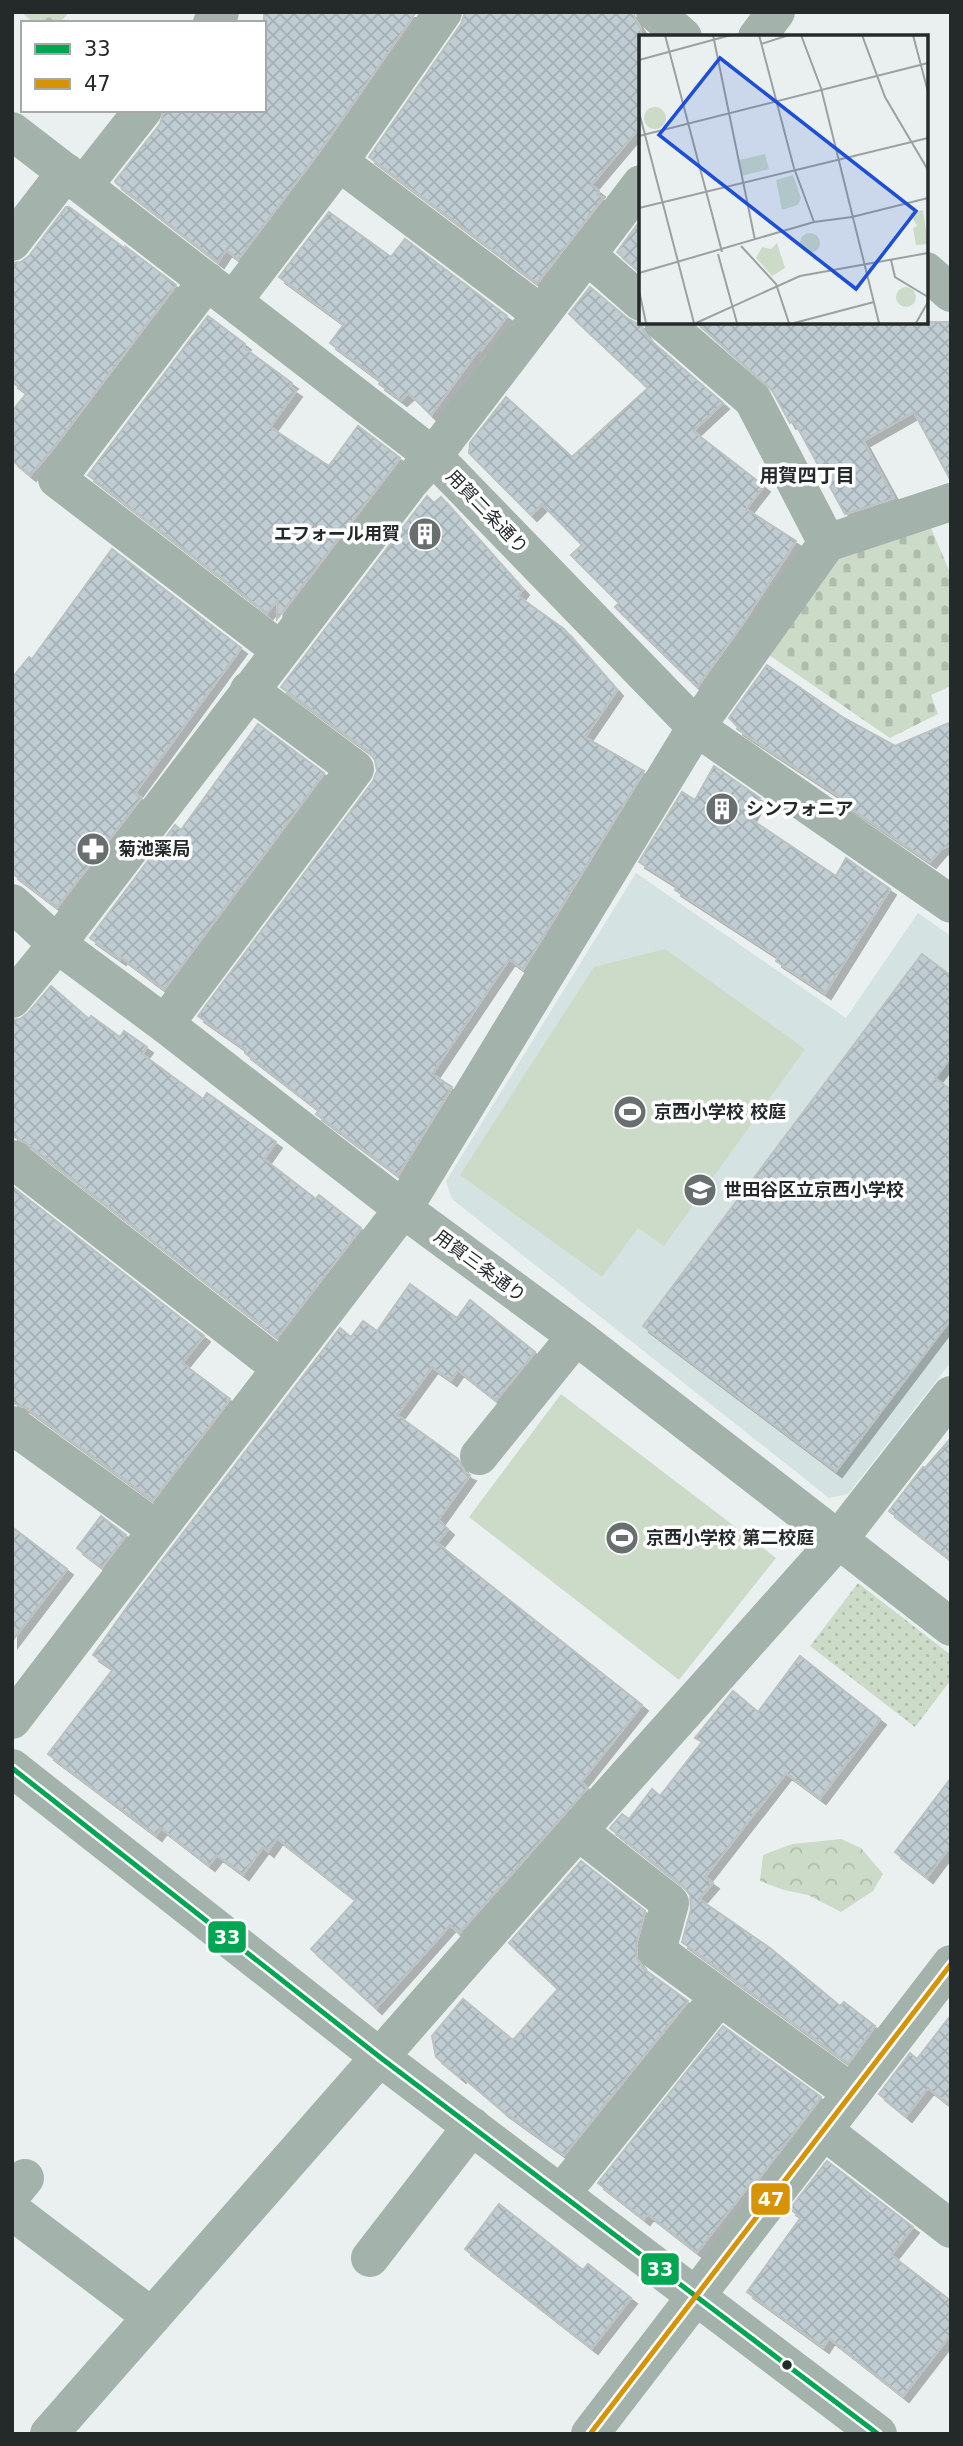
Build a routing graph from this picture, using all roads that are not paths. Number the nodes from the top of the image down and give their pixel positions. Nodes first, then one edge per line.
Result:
1 (443, 12) edge
2 (655, 12) edge
3 (776, 12) edge
4 (681, 35) edge
5 (759, 35) edge
6 (141, 112) edge
7 (12, 131) edge
8 (339, 162) junction
9 (75, 179) junction
10 (639, 187) edge
11 (12, 242) edge
12 (586, 254) junction
13 (928, 273) edge
14 (220, 291) junction
15 (951, 293) edge
16 (639, 300) edge
17 (541, 314) junction
18 (665, 324) edge
19 (433, 456) junction
20 (951, 502) edge
21 (827, 542) junction
22 (280, 650) junction
23 (249, 690) junction
24 (696, 727) junction
25 (12, 903) edge
26 (951, 904) edge
27 (57, 944) junction
28 (12, 999) edge
29 (165, 1024) junction
30 (12, 1159) edge
31 (402, 1209) junction
32 (576, 1336) junction
33 (281, 1368) junction
34 (951, 1395) edge
35 (12, 1425) edge
36 (479, 1456) dead end
37 (157, 1530) junction
38 (839, 1539) junction
39 (951, 1627) edge
40 (12, 1720) edge
41 (12, 1768) edge
42 (578, 1830) junction
43 (946, 1979) edge
44 (719, 1997) junction
45 (381, 2058) junction
46 (852, 2093) junction
47 (472, 2126) junction
48 (823, 2130) junction
49 (16, 2194) edge
50 (561, 2194) junction
51 (951, 2229) edge
52 (370, 2258) dead end
53 (694, 2296) junction
54 (152, 2317) junction
55 (48, 2434) edge
56 (590, 2434) edge
57 (878, 2434) edge

1 - 8 street
2 - 4 street
3 - 5 street
6 - 9 street
7 - 9 street, 用賀二条通り
8 - 14 street
8 - 17 street
9 - 11 street
9 - 14 street, 用賀二条通り
10 - 12 street
12 - 16 street
12 - 17 street
13 - 15 street
14 - 19 street, 用賀二条通り
14 - 22 street
17 - 19 street
18 - 21 street
19 - 22 street
19 - 24 street, 用賀二条通り
20 - 21 street
21 - 24 street
22 - 23 street
23 - 27 street
23 - 29 street
24 - 26 street, 用賀二条通り
24 - 31 street
25 - 27 street, 用賀三条通り
27 - 28 street
27 - 29 street, 用賀三条通り
29 - 31 street, 用賀三条通り
30 - 33 street
31 - 32 street, 用賀三条通り
31 - 33 street
32 - 36 street
32 - 38 street, 用賀三条通り
33 - 37 street
34 - 38 street
35 - 37 street
37 - 40 street
38 - 39 street, 用賀三条通り
38 - 42 street
41 - 45 street
42 - 44 street
42 - 45 street
43 - 46 street
44 - 46 street
44 - 50 street
45 - 47 street
45 - 54 street
46 - 48 street
47 - 50 street
47 - 52 street
48 - 51 street
48 - 53 street
49 - 54 street
50 - 53 street
53 - 56 street
53 - 57 street
54 - 55 street

